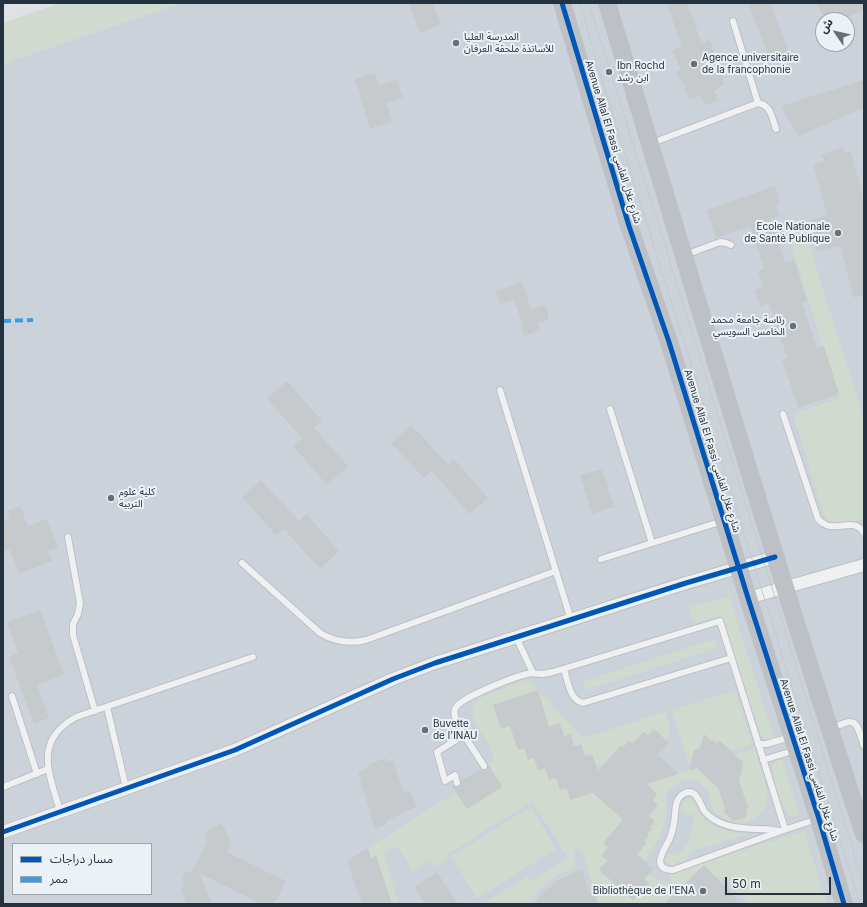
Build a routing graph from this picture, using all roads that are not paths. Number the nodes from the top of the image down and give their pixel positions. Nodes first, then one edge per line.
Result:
1 (562, 3) edge
2 (608, 3) edge
3 (733, 21) dead end
4 (758, 103) junction
5 (776, 129) dead end
6 (650, 144) junction
7 (731, 246) dead end
8 (684, 255) junction
9 (500, 390) dead end
10 (610, 409) dead end
11 (783, 414) dead end
12 (725, 521) junction
13 (864, 533) edge
14 (68, 537) dead end
15 (652, 543) junction
16 (775, 556) junction
17 (601, 559) dead end
18 (242, 563) dead end
19 (864, 565) edge
20 (738, 567) junction
21 (556, 572) junction
22 (785, 588) junction
23 (748, 598) junction
24 (571, 620) junction
25 (516, 637) junction
26 (253, 657) dead end
27 (731, 658) junction
28 (564, 669) junction
29 (533, 673) junction
30 (12, 696) dead end
31 (107, 707) junction
32 (95, 711) junction
33 (830, 730) junction
34 (464, 735) junction
35 (794, 743) junction
36 (758, 744) junction
37 (864, 746) edge
38 (763, 760) junction
39 (484, 766) dead end
40 (48, 769) junction
41 (37, 774) junction
42 (457, 783) dead end
43 (3, 787) edge
44 (126, 788) junction
45 (60, 811) junction
46 (819, 819) junction
47 (783, 830) junction
48 (3, 832) edge
49 (864, 834) edge
50 (844, 904) edge

1 - 12 street, Avenue Allal El Fassi شارع علال الفاسي
2 - 6 street
3 - 4 lane
4 - 5 lane
4 - 6 lane
6 - 8 street
7 - 8 lane
8 - 16 street
9 - 21 lane
10 - 15 lane
11 - 13 lane
12 - 15 lane
12 - 20 street, Avenue Allal El Fassi شارع علال الفاسي
14 - 32 lane
15 - 17 lane
16 - 20 street
16 - 22 street
18 - 21 lane
19 - 22 street
20 - 23 street, Avenue Allal El Fassi شارع علال الفاسي
20 - 24 street
21 - 24 lane
22 - 23 street
22 - 33 street
23 - 35 street, Avenue Allal El Fassi شارع علال الفاسي
24 - 25 street
25 - 29 lane
25 - 44 street
26 - 31 lane
27 - 28 lane
27 - 28 lane
27 - 36 lane
28 - 29 lane
29 - 34 lane
30 - 41 lane
31 - 32 lane
31 - 44 lane
32 - 40 lane
33 - 37 lane
33 - 49 street
34 - 39 lane
34 - 42 lane
35 - 36 lane
35 - 38 lane
35 - 46 street, Avenue Allal El Fassi شارع علال الفاسي
36 - 38 lane
38 - 47 lane
40 - 41 lane
40 - 45 lane
41 - 43 lane
44 - 45 street
45 - 48 street
46 - 47 lane
46 - 50 street, Avenue Allal El Fassi شارع علال الفاسي
47 - 47 lane

